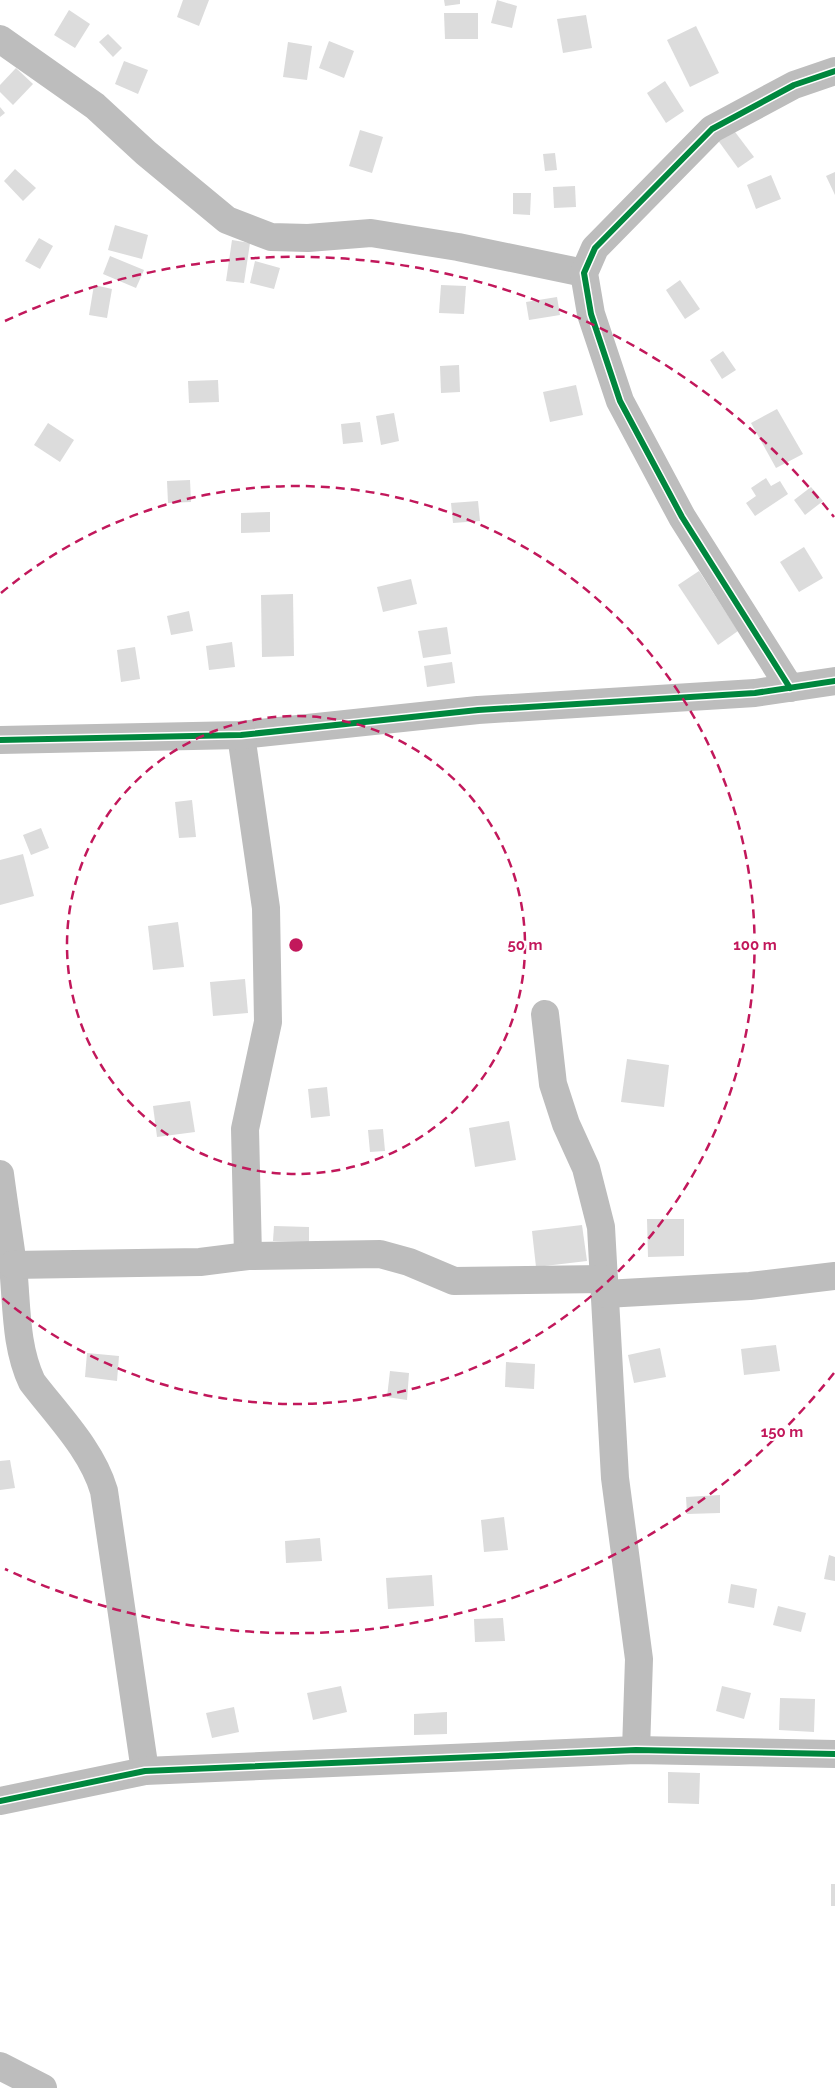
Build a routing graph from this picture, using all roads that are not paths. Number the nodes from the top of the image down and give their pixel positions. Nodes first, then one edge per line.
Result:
1 (0, 39) edge
2 (835, 71) edge
3 (584, 273) junction
4 (832, 686) edge
5 (790, 688) junction
6 (241, 735) junction
7 (0, 740) edge
8 (545, 1014) dead end
9 (0, 1174) edge
10 (248, 1256) junction
11 (12, 1265) junction
12 (835, 1276) edge
13 (605, 1287) junction
14 (10, 1353) edge
15 (636, 1750) junction
16 (835, 1754) edge
17 (145, 1770) junction
18 (0, 1801) edge
19 (0, 2066) edge
20 (43, 2088) edge

1 - 3 street
2 - 3 street
3 - 5 street
4 - 5 street
5 - 6 street
6 - 7 street
6 - 10 street
8 - 13 street
9 - 11 street
10 - 11 street
10 - 13 street
11 - 14 street
12 - 13 street
13 - 15 street
14 - 17 street
15 - 16 street
15 - 17 street
17 - 18 street
19 - 20 street

